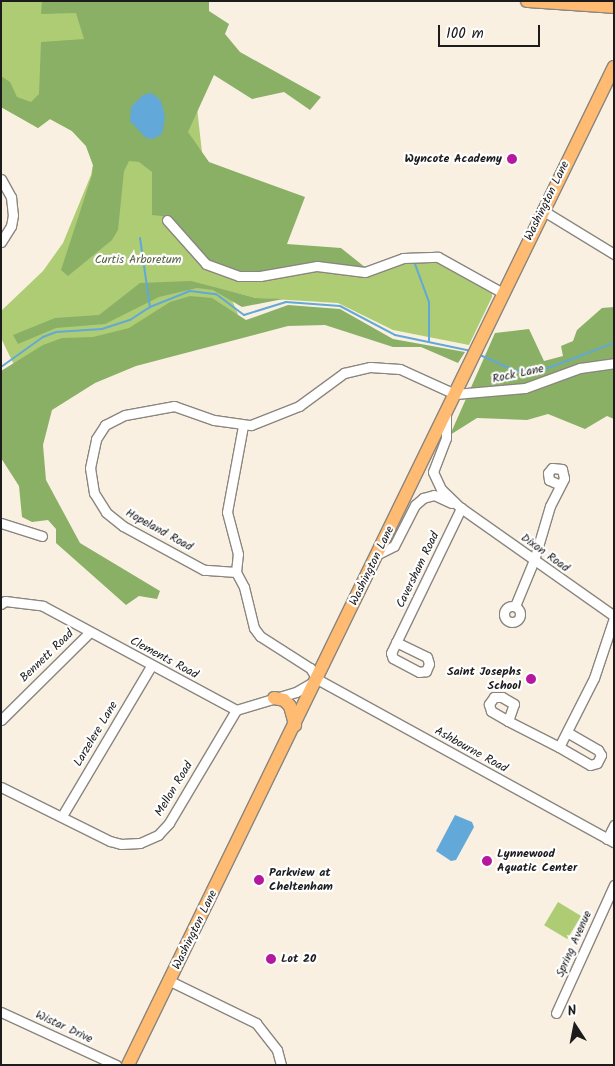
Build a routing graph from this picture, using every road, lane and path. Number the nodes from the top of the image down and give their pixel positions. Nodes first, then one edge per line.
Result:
1 (527, 1) edge
2 (614, 7) edge
3 (614, 67) edge
4 (1, 179) edge
5 (542, 210) junction
6 (167, 220) dead end
7 (1, 242) edge
8 (614, 254) edge
9 (503, 293) junction
10 (614, 363) edge
11 (454, 394) junction
12 (446, 414) junction
13 (243, 426) junction
14 (560, 485) dead end
15 (461, 508) junction
16 (1, 523) edge
17 (42, 536) dead end
18 (376, 555) junction
19 (534, 560) junction
20 (236, 572) junction
21 (1, 604) edge
22 (515, 606) dead end
23 (614, 617) edge
24 (89, 633) junction
25 (396, 642) dead end
26 (151, 666) junction
27 (317, 679) junction
28 (274, 698) junction
29 (236, 710) junction
30 (1, 720) edge
31 (508, 721) dead end
32 (294, 725) junction
33 (567, 732) junction
34 (559, 747) junction
35 (1, 787) edge
36 (62, 816) junction
37 (614, 825) edge
38 (610, 841) edge
39 (614, 885) edge
40 (170, 981) junction
41 (1, 1012) edge
42 (556, 1013) dead end
43 (116, 1065) edge
44 (128, 1065) edge
45 (281, 1065) edge

1 - 2 main road
3 - 5 main road, Washington Lane
4 - 7 street
5 - 8 street
5 - 9 main road, Washington Lane
6 - 9 street
9 - 11 main road, Washington Lane
10 - 11 street, Rock Lane
11 - 12 main road, Washington Lane
11 - 13 street
12 - 15 street, Dixon Road
12 - 18 main road, Washington Lane
13 - 20 street
13 - 20 street, Hopeland Road
14 - 19 street
15 - 18 street, Dixon Road
15 - 19 street, Dixon Road
15 - 25 street, Caversham Road
16 - 17 street
18 - 27 main road, Washington Lane
19 - 22 street
19 - 23 street, Dixon Road
20 - 27 street
21 - 24 street, Clements Road
23 - 33 street
24 - 26 street, Clements Road
24 - 30 street, Bennett Road
26 - 29 street, Clements Road
26 - 36 street, Larzelere Lane
27 - 28 street
27 - 32 main road, Washington Lane
27 - 38 street, Ashbourne Road
28 - 29 street
28 - 32 main road
29 - 36 street, Mellon Road
31 - 34 street
32 - 40 main road, Washington Lane
33 - 34 street
33 - 34 street
35 - 36 street, Mellon Road
37 - 38 street
39 - 42 street, Spring Avenue
40 - 44 main road, Washington Lane
40 - 45 street
41 - 43 street, Wistar Drive

